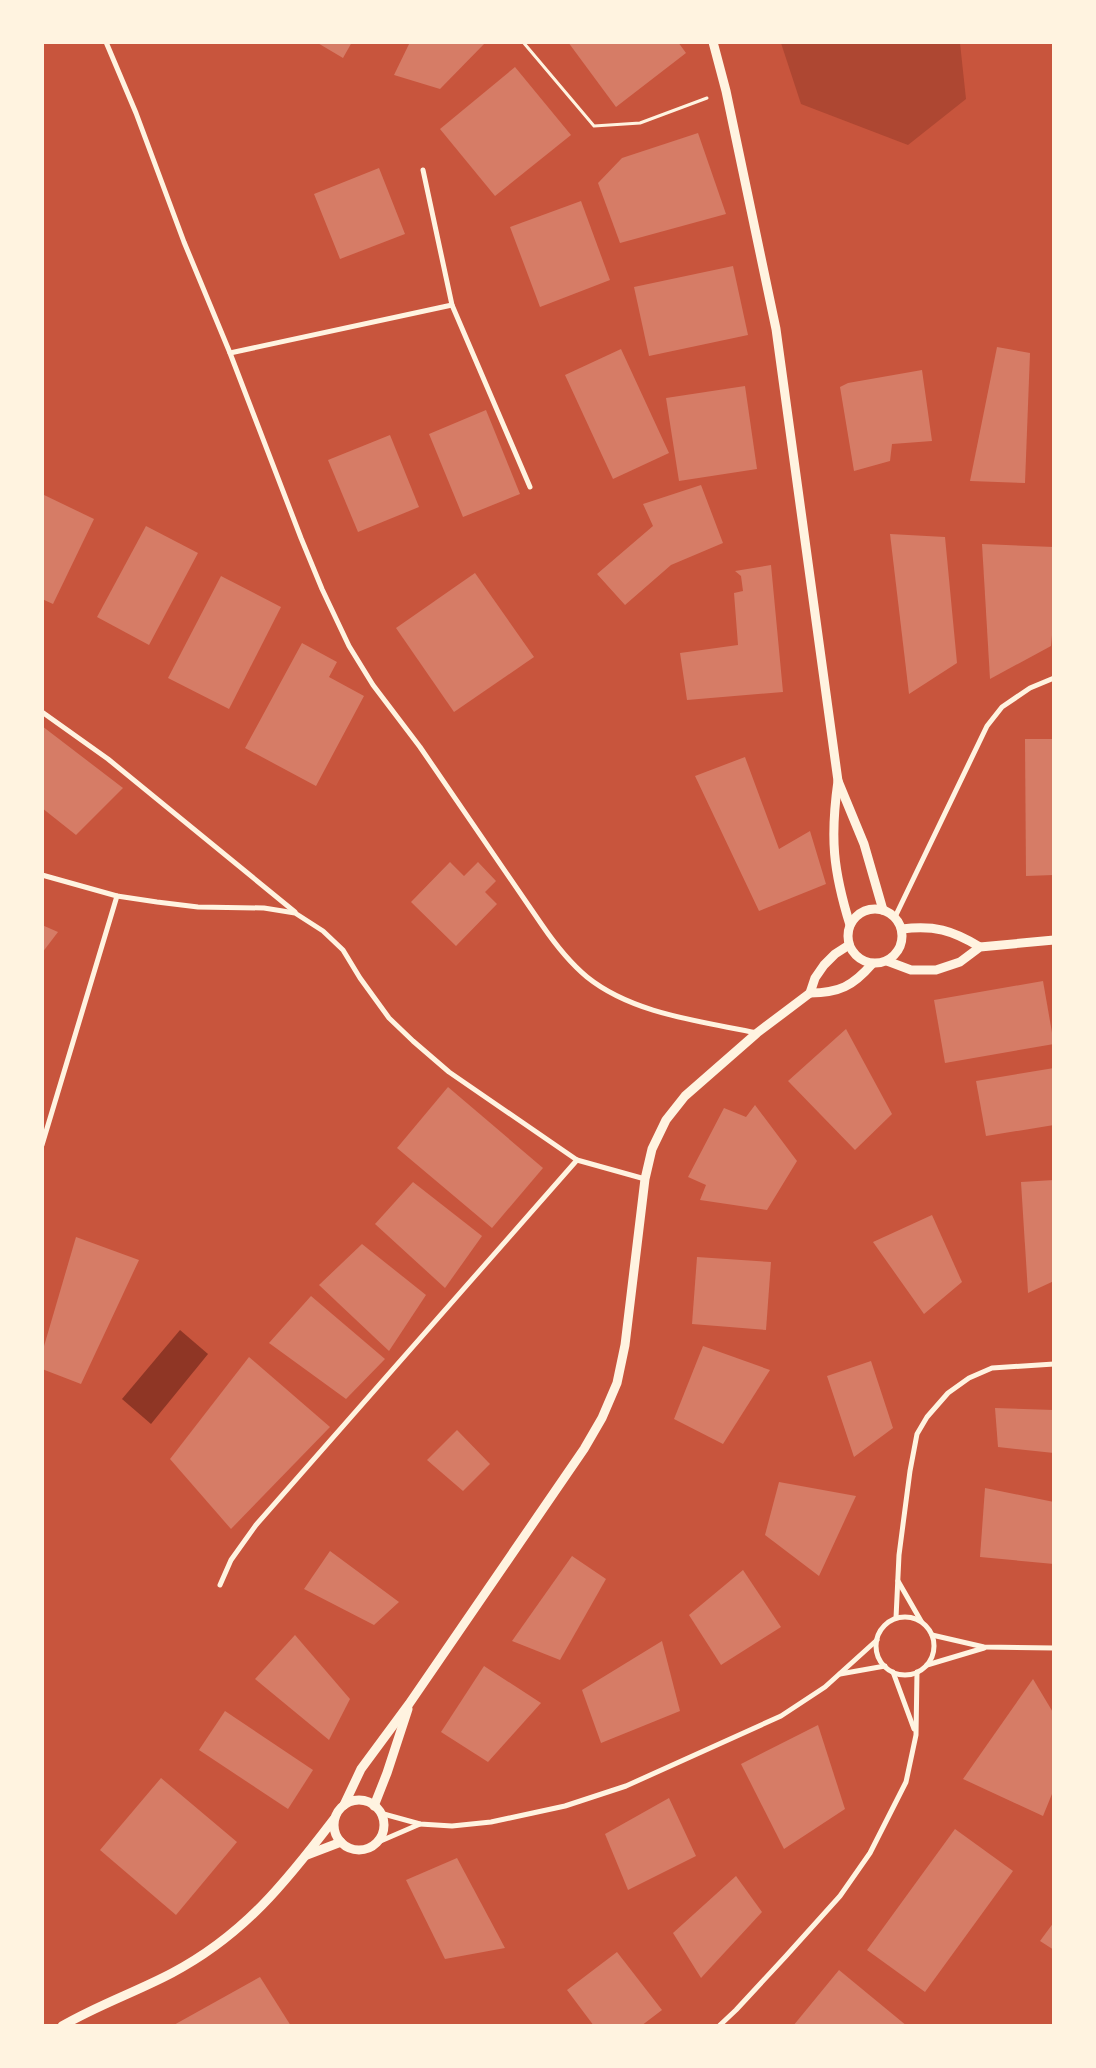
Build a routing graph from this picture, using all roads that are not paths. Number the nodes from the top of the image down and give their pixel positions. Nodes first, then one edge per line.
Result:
1 (106, 42) edge
2 (713, 42) edge
3 (424, 170) dead end
4 (452, 305) junction
5 (230, 353) junction
6 (530, 487) dead end
7 (1054, 678) edge
8 (42, 712) edge
9 (838, 781) junction
10 (42, 875) edge
11 (116, 896) junction
12 (882, 910) junction
13 (295, 913) junction
14 (895, 917) junction
15 (850, 925) junction
16 (902, 929) junction
17 (1054, 940) edge
18 (849, 945) junction
19 (980, 947) junction
20 (887, 962) junction
21 (872, 964) junction
22 (810, 993) junction
23 (757, 1033) junction
24 (42, 1146) edge
25 (576, 1160) junction
26 (645, 1179) junction
27 (1054, 1364) edge
28 (898, 1581) junction
29 (220, 1585) dead end
30 (896, 1618) junction
31 (920, 1621) junction
32 (932, 1635) junction
33 (878, 1640) junction
34 (984, 1647) junction
35 (1054, 1648) edge
36 (926, 1665) junction
37 (885, 1666) junction
38 (893, 1672) junction
39 (917, 1672) junction
40 (840, 1674) junction
41 (409, 1704) junction
42 (916, 1735) junction
43 (344, 1805) junction
44 (377, 1809) junction
45 (334, 1819) junction
46 (420, 1824) junction
47 (342, 1842) junction
48 (376, 1843) junction
49 (306, 1855) junction
50 (62, 2026) edge
51 (718, 2026) edge

1 - 5 street
2 - 9 street
3 - 4 street
4 - 5 street
4 - 6 street
5 - 23 street
7 - 14 street
8 - 13 street
9 - 12 street
9 - 15 street
10 - 11 street
11 - 13 street
11 - 24 street
12 - 14 street
12 - 15 street
13 - 25 street
14 - 16 street
15 - 18 street
16 - 19 street
16 - 20 street
17 - 19 street
18 - 21 street
18 - 22 street
19 - 20 street
20 - 21 street
21 - 22 street
22 - 23 street
23 - 26 street
25 - 26 street
25 - 29 street
26 - 41 street
27 - 28 street
28 - 30 street
28 - 31 street
30 - 31 street
30 - 33 street
31 - 32 street
32 - 34 street
32 - 36 street
33 - 37 street
33 - 40 street
34 - 35 street
34 - 36 street
36 - 39 street
37 - 38 street
37 - 40 street
38 - 39 street
38 - 42 street
39 - 42 street
40 - 46 street
41 - 43 street
41 - 44 street
42 - 51 street
43 - 44 street
43 - 45 street
44 - 46 street
44 - 48 street
45 - 47 street
45 - 49 street
46 - 48 street
47 - 48 street
47 - 49 street
49 - 50 street

